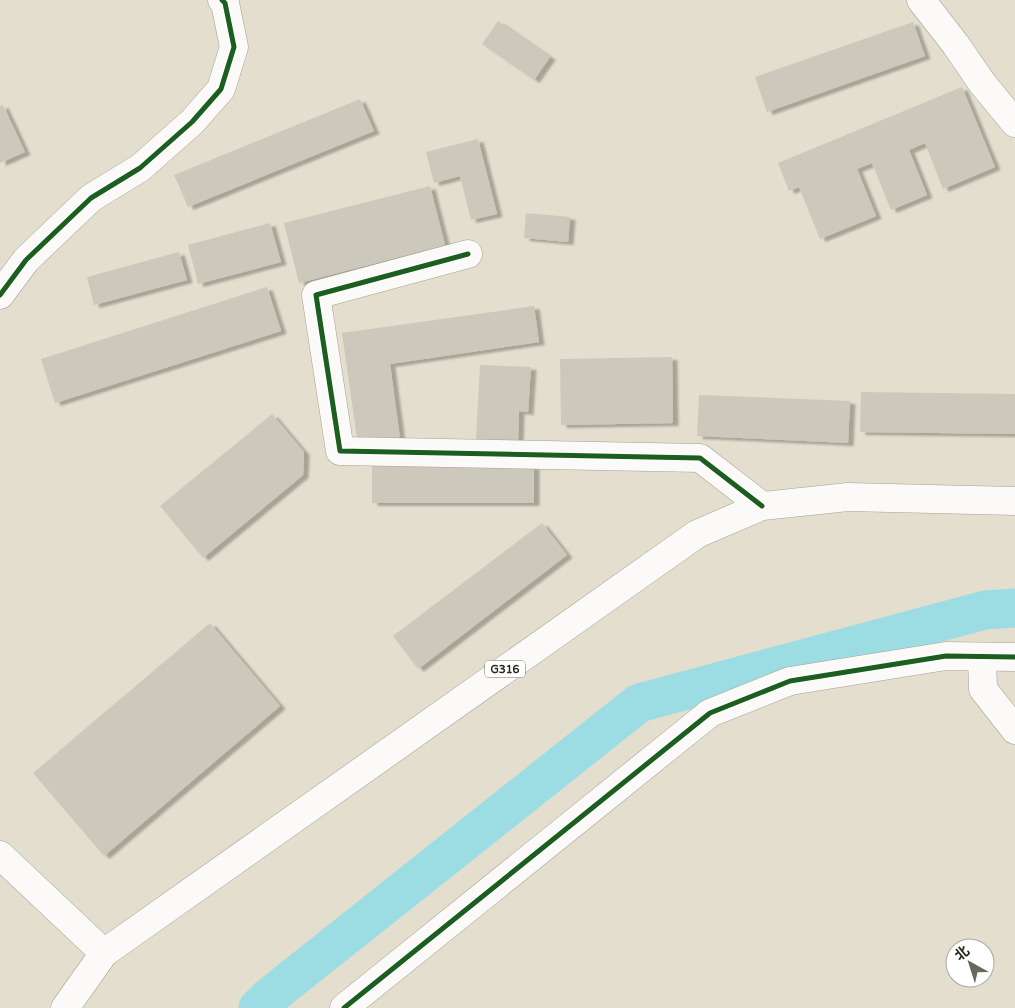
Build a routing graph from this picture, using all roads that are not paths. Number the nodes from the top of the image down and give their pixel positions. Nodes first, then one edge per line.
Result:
1 (222, 0) edge
2 (922, 0) edge
3 (1015, 123) edge
4 (468, 254) dead end
5 (0, 295) edge
6 (1015, 501) edge
7 (762, 506) junction
8 (982, 657) junction
9 (1015, 657) edge
10 (1015, 730) edge
11 (0, 854) edge
12 (104, 953) junction
13 (65, 1008) edge
14 (344, 1008) edge

1 - 5 main road
2 - 3 main road
4 - 7 main road
6 - 7 main road, G316
7 - 12 main road, G316
8 - 9 main road
8 - 10 main road
8 - 14 main road
11 - 12 main road
12 - 13 main road, G316

